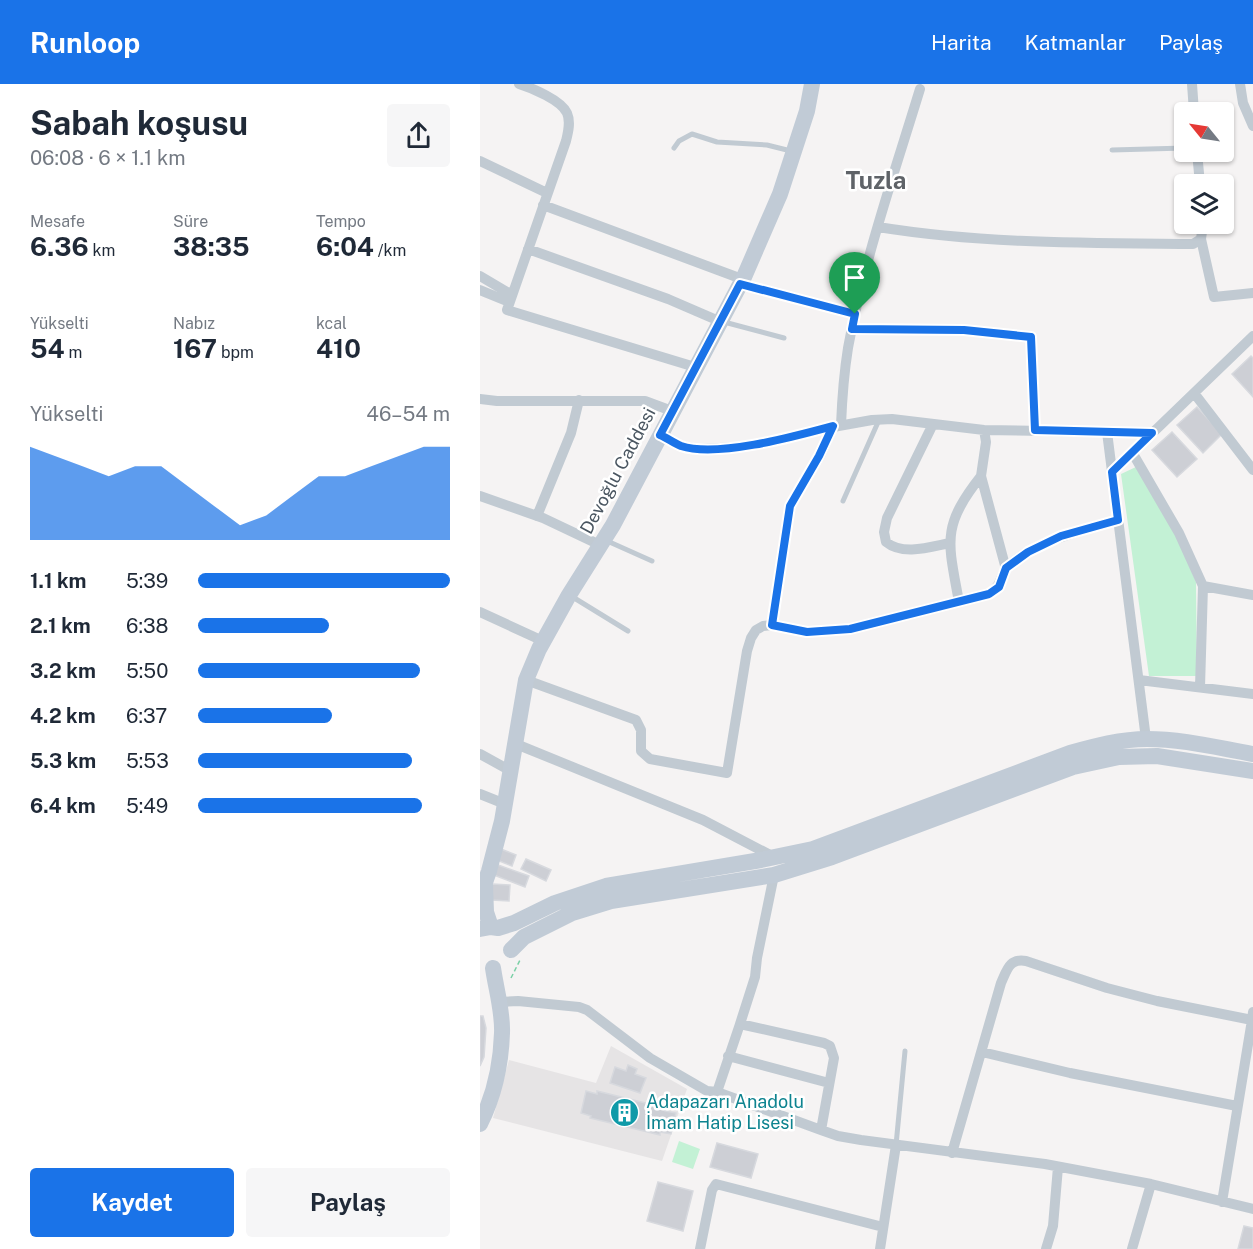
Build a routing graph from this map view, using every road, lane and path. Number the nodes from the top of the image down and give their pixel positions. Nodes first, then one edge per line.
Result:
1 (519, 84) edge
2 (812, 84) edge
3 (1192, 84) edge
4 (1240, 84) edge
5 (920, 89) dead end
6 (1193, 102) edge
7 (1253, 126) edge
8 (674, 148) dead end
9 (1174, 148) edge
10 (1112, 150) dead end
11 (794, 151) junction
12 (480, 161) edge
13 (547, 193) junction
14 (543, 205) junction
15 (878, 227) junction
16 (1202, 234) edge
17 (1202, 239) junction
18 (528, 249) junction
19 (480, 276) edge
20 (741, 282) junction
21 (480, 290) edge
22 (1253, 292) edge
23 (511, 299) junction
24 (855, 314) junction
25 (719, 321) junction
26 (852, 329) junction
27 (1253, 336) edge
28 (784, 338) dead end
29 (695, 367) junction
30 (1194, 393) junction
31 (480, 399) edge
32 (579, 400) junction
33 (672, 411) junction
34 (879, 420) junction
35 (933, 424) junction
36 (837, 426) junction
37 (984, 430) junction
38 (1035, 430) junction
39 (1107, 432) junction
40 (1152, 433) junction
41 (660, 435) junction
42 (1132, 452) junction
43 (1253, 470) edge
44 (1112, 472) junction
45 (981, 476) junction
46 (480, 496) edge
47 (843, 501) dead end
48 (537, 516) junction
49 (1118, 520) junction
50 (602, 542) junction
51 (950, 543) junction
52 (652, 561) dead end
53 (1006, 568) junction
54 (1203, 586) junction
55 (569, 595) junction
56 (1253, 595) edge
57 (960, 602) junction
58 (480, 612) edge
59 (772, 625) junction
60 (628, 631) dead end
61 (543, 641) junction
62 (526, 680) junction
63 (1139, 680) junction
64 (1200, 687) junction
65 (1253, 694) edge
66 (1146, 739) junction
67 (516, 744) junction
68 (480, 754) edge
69 (1253, 754) edge
70 (511, 771) junction
71 (1253, 771) edge
72 (480, 794) edge
73 (505, 804) junction
74 (775, 857) junction
75 (774, 875) junction
76 (483, 890) edge
77 (490, 928) edge
78 (516, 954) junction
79 (486, 967) edge
80 (511, 978) dead end
81 (499, 1002) junction
82 (1252, 1016) edge
83 (740, 1024) junction
84 (905, 1051) dead end
85 (982, 1052) junction
86 (728, 1056) junction
87 (830, 1083) junction
88 (717, 1092) junction
89 (1238, 1107) junction
90 (480, 1124) edge
91 (820, 1130) junction
92 (896, 1145) junction
93 (952, 1153) junction
94 (1058, 1167) junction
95 (1150, 1184) junction
96 (1222, 1202) junction
97 (1253, 1209) edge
98 (883, 1227) junction
99 (700, 1249) edge
100 (880, 1249) edge
101 (1046, 1249) edge
102 (1132, 1249) edge

1 - 13 street
2 - 11 street, Devoğlu Caddesi
3 - 6 street
4 - 7 street
5 - 15 street
8 - 11 lane
9 - 10 lane
11 - 20 street, Devoğlu Caddesi
12 - 13 street
13 - 14 street
14 - 18 street
14 - 20 street
15 - 17 street
15 - 24 street
16 - 17 street
17 - 22 street
18 - 23 street
18 - 25 street
19 - 23 street
20 - 24 street
20 - 25 street, Devoğlu Caddesi
21 - 23 street
23 - 29 street
24 - 26 street
25 - 28 lane
25 - 29 street, Devoğlu Caddesi
26 - 36 street
26 - 38 street
27 - 30 street
29 - 33 street, Devoğlu Caddesi
30 - 40 street
30 - 43 street
31 - 32 street
32 - 33 street
32 - 48 street
33 - 41 street, Devoğlu Caddesi
34 - 35 street
34 - 36 street
34 - 47 lane
35 - 37 street
35 - 51 street
36 - 41 street
36 - 59 street
37 - 38 street
37 - 45 street
38 - 39 street
39 - 40 street
39 - 44 street
40 - 42 street
41 - 50 street, Devoğlu Caddesi
42 - 44 street
42 - 54 street
44 - 49 street
45 - 51 street
45 - 53 street
46 - 48 street
48 - 50 street
49 - 53 street
49 - 63 street
50 - 52 lane
50 - 55 street, Devoğlu Caddesi
51 - 57 street
53 - 57 street
54 - 56 street
54 - 64 street
55 - 60 lane
55 - 61 street, Devoğlu Caddesi
57 - 59 street
58 - 61 street
59 - 62 street
61 - 62 street, Devoğlu Caddesi
62 - 67 street, Devoğlu Caddesi
63 - 64 street
63 - 66 street
64 - 65 street
66 - 69 street
66 - 74 street
67 - 70 street, Devoğlu Caddesi
67 - 74 street
68 - 70 street
70 - 73 street, Devoğlu Caddesi
71 - 75 street
72 - 73 street
73 - 76 street, Devoğlu Caddesi
74 - 77 street
75 - 78 street
75 - 83 street
76 - 77 street
77 - 78 street
78 - 79 street
78 - 80 path
79 - 81 street
81 - 88 street
81 - 90 street
82 - 85 street
82 - 89 street
83 - 86 street
83 - 87 street
84 - 92 lane
85 - 89 street
85 - 93 street
86 - 87 street
86 - 88 street
87 - 91 street
88 - 91 street
89 - 96 street
91 - 92 street
92 - 93 street
92 - 98 street
93 - 94 street
94 - 95 street
94 - 101 street
95 - 96 street
95 - 102 street
96 - 97 street
98 - 99 street
98 - 100 street

